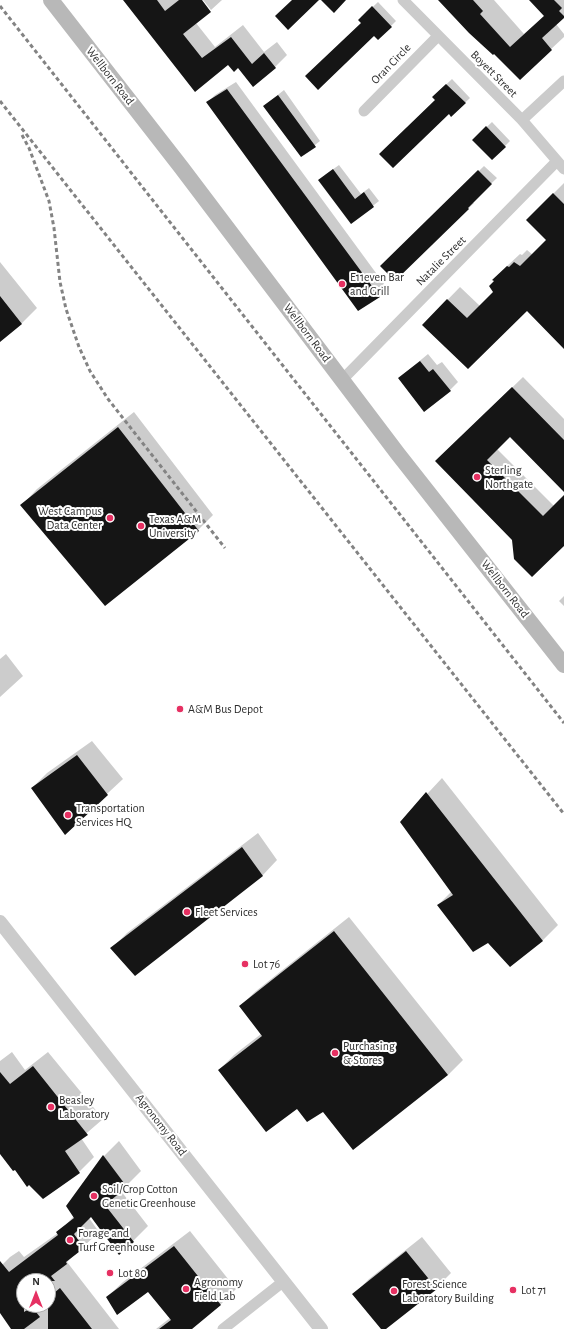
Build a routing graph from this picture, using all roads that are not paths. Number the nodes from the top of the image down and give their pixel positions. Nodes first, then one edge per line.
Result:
1 (51, 0) edge
2 (403, 0) edge
3 (438, 36) junction
4 (564, 81) edge
5 (364, 112) dead end
6 (522, 120) junction
7 (560, 165) edge
8 (343, 379) junction
9 (564, 665) edge
10 (0, 922) edge
11 (284, 1281) junction
12 (223, 1329) edge
13 (321, 1329) edge

1 - 8 main road, Wellborn Road
2 - 3 street, Boyett Street
3 - 5 street, Oran Circle
3 - 6 street, Boyett Street
4 - 6 street
6 - 7 street, Boyett Street
7 - 8 street, Natalie Street
8 - 9 main road, Wellborn Road
10 - 11 street, Agronomy Road
11 - 12 street
11 - 13 street, Agronomy Road

